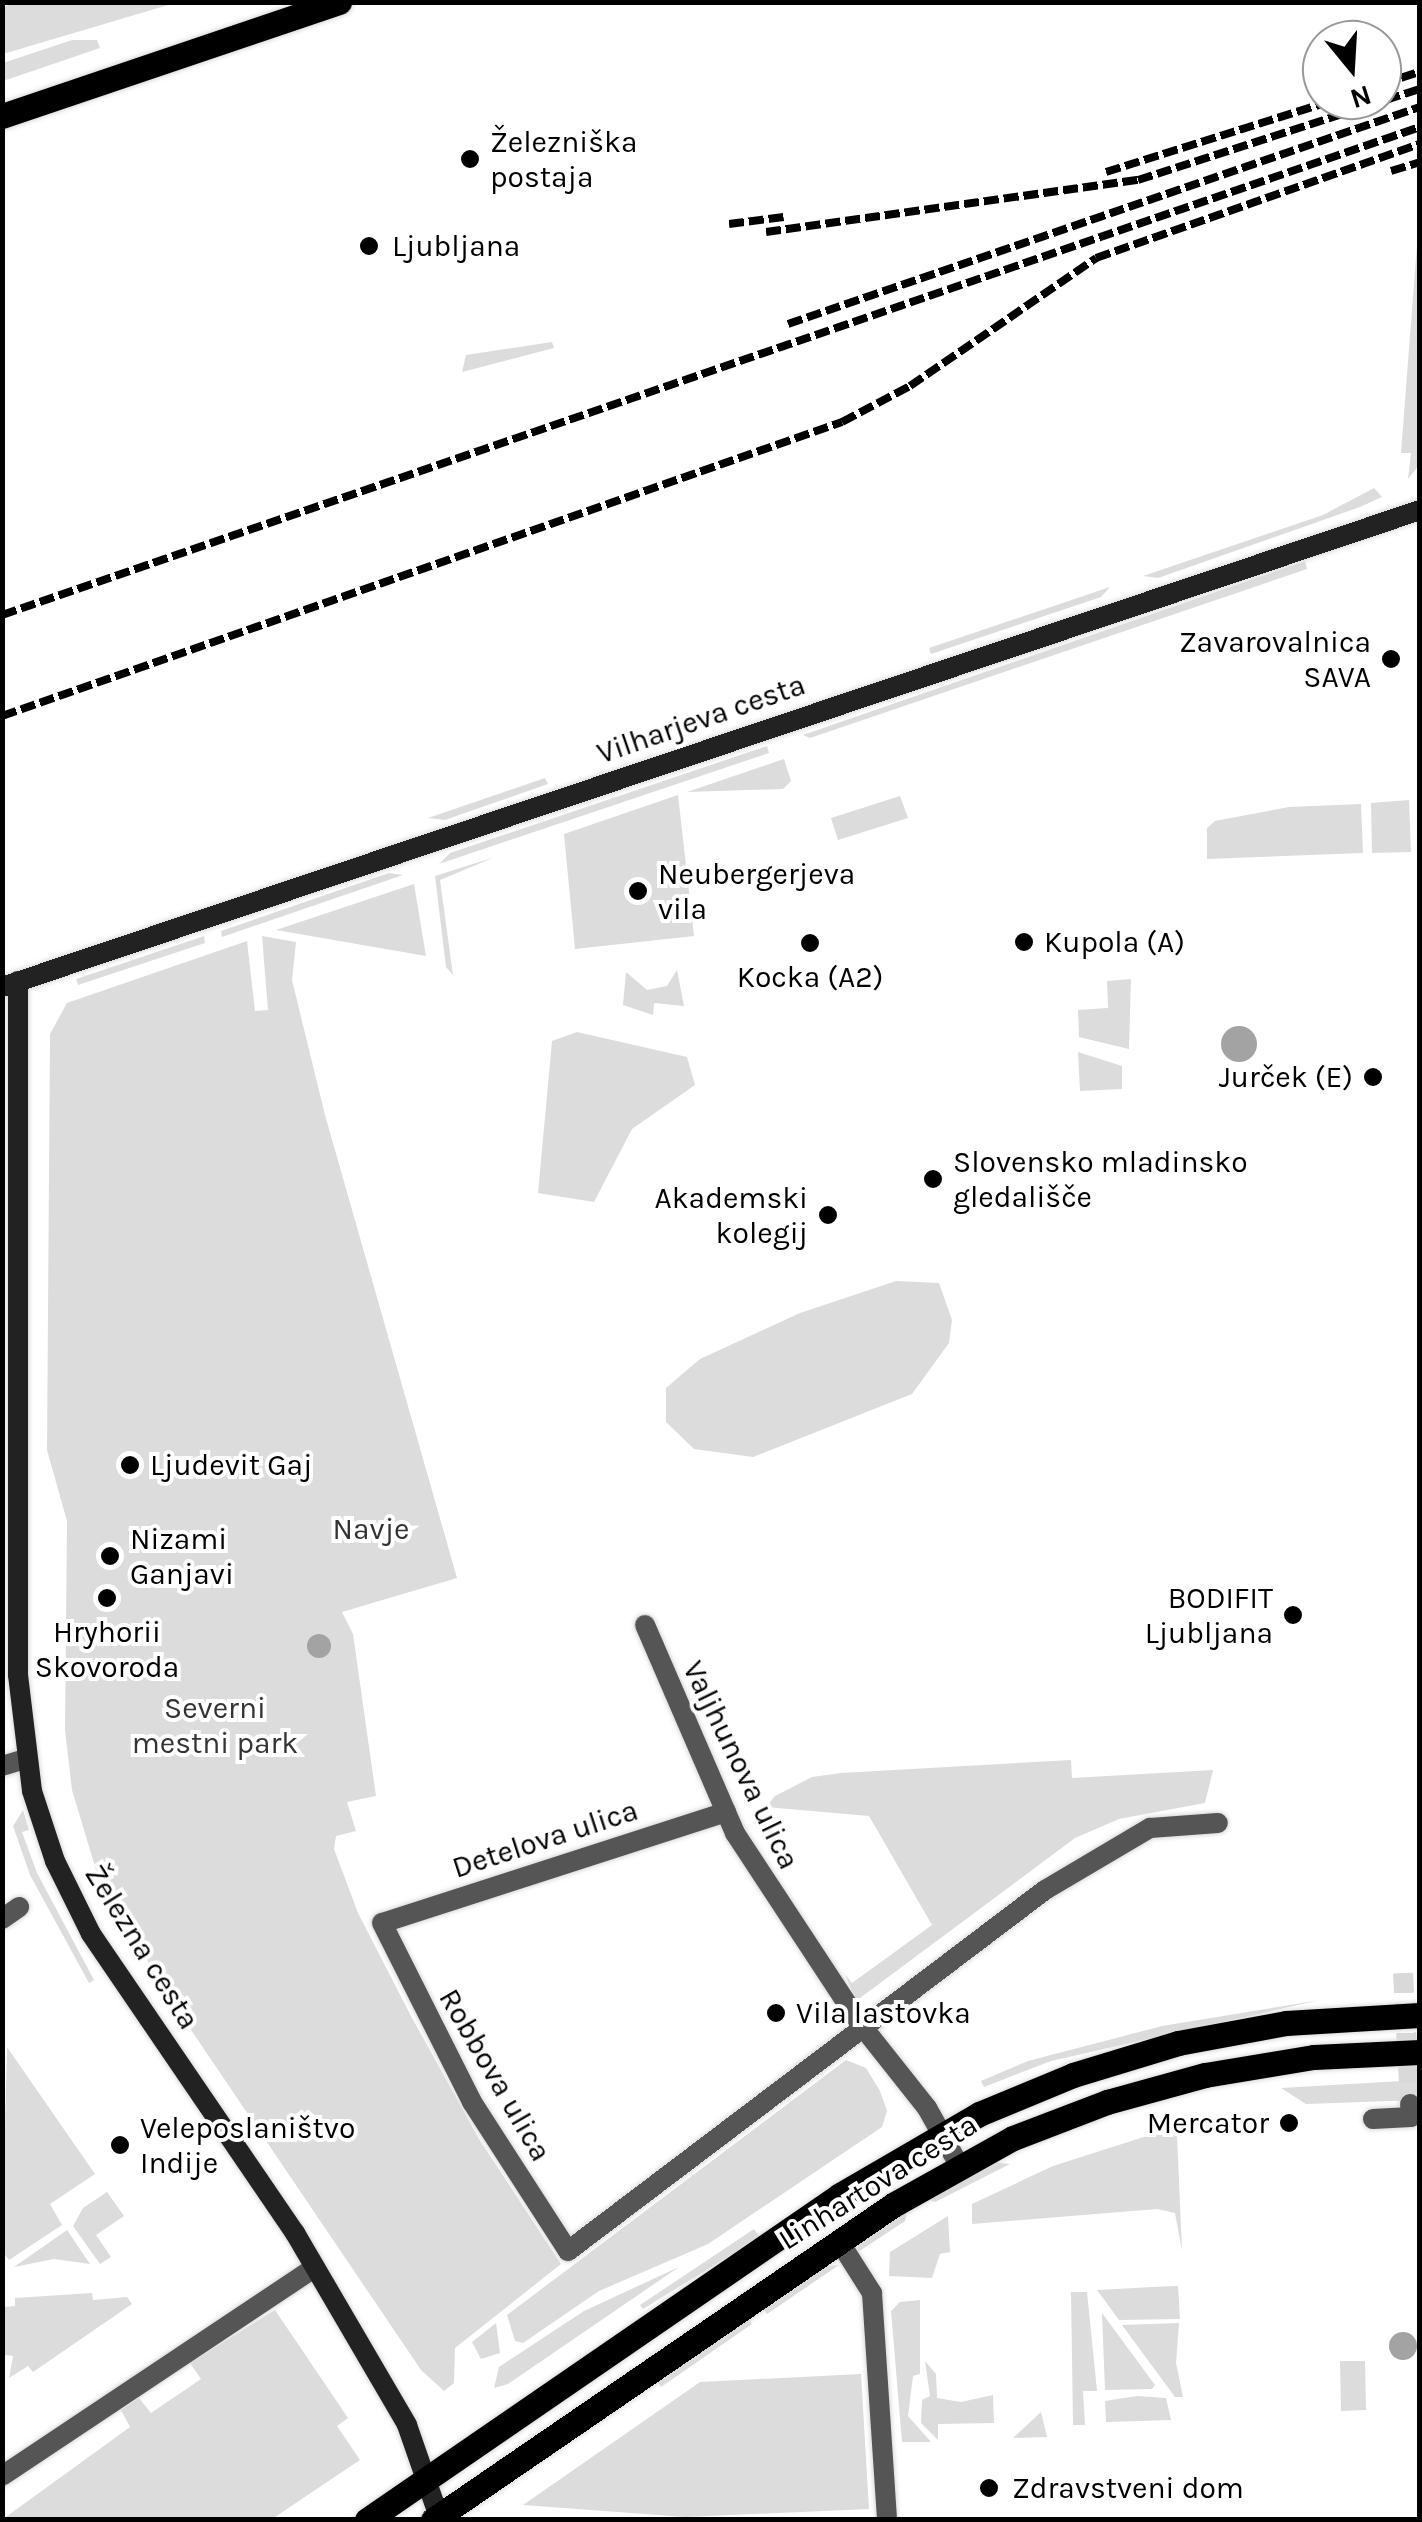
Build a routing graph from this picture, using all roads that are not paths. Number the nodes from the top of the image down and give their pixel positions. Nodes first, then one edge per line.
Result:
1 (339, 2) edge
2 (2, 116) edge
3 (1420, 510) edge
4 (10, 984) edge
5 (8, 1260) edge
6 (645, 1625) dead end
7 (25, 1759) junction
8 (2, 1766) edge
9 (726, 1812) junction
10 (1218, 1823) dead end
11 (382, 1923) joint
12 (1420, 2015) edge
13 (862, 2026) junction
14 (1420, 2052) edge
15 (1410, 2104) dead end
16 (1373, 2119) dead end
17 (941, 2133) junction
18 (959, 2165) junction
19 (839, 2241) junction
20 (315, 2268) junction
21 (2, 2476) edge
22 (429, 2476) junction
23 (437, 2518) edge
24 (367, 2520) edge
25 (887, 2520) edge

1 - 2 main road
3 - 4 street, Vilharjeva cesta
4 - 5 street, Železna cesta
5 - 7 street, Železna cesta
6 - 9 street, Valjhunova ulica
7 - 8 street
7 - 20 street, Železna cesta
9 - 11 street, Detelova ulica
9 - 13 street, Valjhunova ulica
10 - 13 street
11 - 13 street, Robbova ulica
12 - 17 main road, Linhartova cesta
13 - 17 street, Linhartova cesta
14 - 18 main road, Linhartova cesta
15 - 16 street
17 - 18 street
17 - 22 main road, Linhartova cesta
18 - 19 main road, Linhartova cesta
19 - 23 main road, Linhartova cesta
19 - 25 street
20 - 21 street
20 - 22 street, Železna cesta
22 - 23 street, Železna cesta
22 - 24 main road, Linhartova cesta

